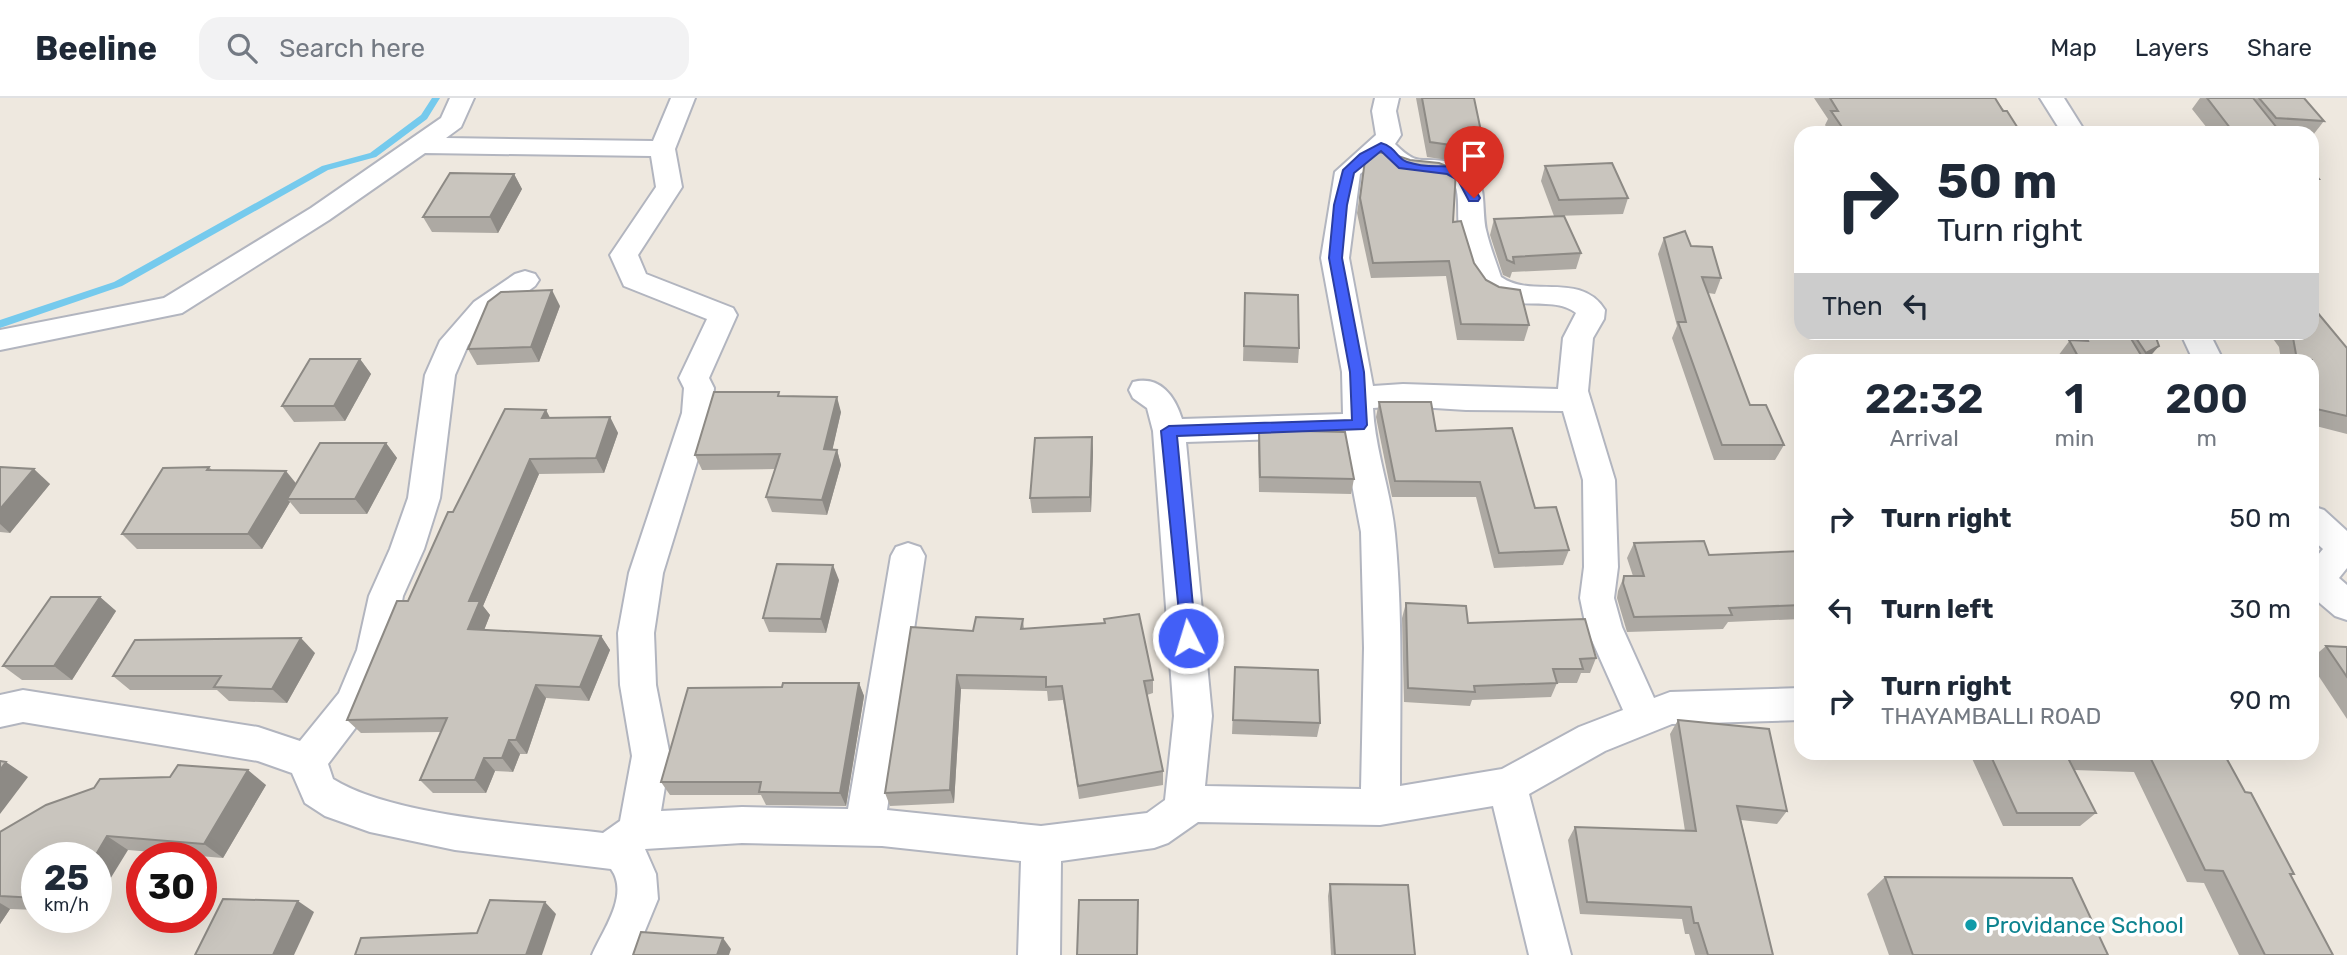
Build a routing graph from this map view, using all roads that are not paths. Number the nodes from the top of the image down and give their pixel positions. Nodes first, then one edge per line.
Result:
1 (462, 98) edge
2 (683, 98) edge
3 (1387, 98) edge
4 (2052, 98) edge
5 (2070, 126) edge
6 (419, 145) junction
7 (1381, 146) junction
8 (662, 149) junction
9 (525, 280) dead end
10 (0, 340) edge
11 (1144, 390) dead end
12 (1575, 400) junction
13 (1359, 414) junction
14 (1169, 431) junction
15 (2319, 525) edge
16 (2346, 547) edge
17 (908, 556) dead end
18 (2319, 577) edge
19 (2319, 586) edge
20 (2347, 606) edge
21 (1794, 704) edge
22 (0, 711) edge
23 (1645, 718) junction
24 (308, 761) junction
25 (1508, 786) junction
26 (1380, 807) junction
27 (1184, 808) junction
28 (865, 827) junction
29 (627, 838) junction
30 (1041, 845) junction
31 (613, 955) edge
32 (1039, 955) edge
33 (1550, 955) edge

1 - 6 street
2 - 8 street
3 - 7 street
4 - 5 street
6 - 8 street
6 - 10 street
7 - 12 street
7 - 13 street
8 - 29 street
9 - 24 street
11 - 14 street
12 - 13 street
12 - 23 street
13 - 14 street
13 - 26 street
14 - 27 street
15 - 16 street
16 - 18 street
17 - 28 street
19 - 20 street
21 - 23 street
22 - 24 street
23 - 25 street
24 - 29 street
25 - 26 street
25 - 33 street
26 - 27 street
27 - 30 street
28 - 29 street
28 - 30 street
29 - 31 street
30 - 32 street

